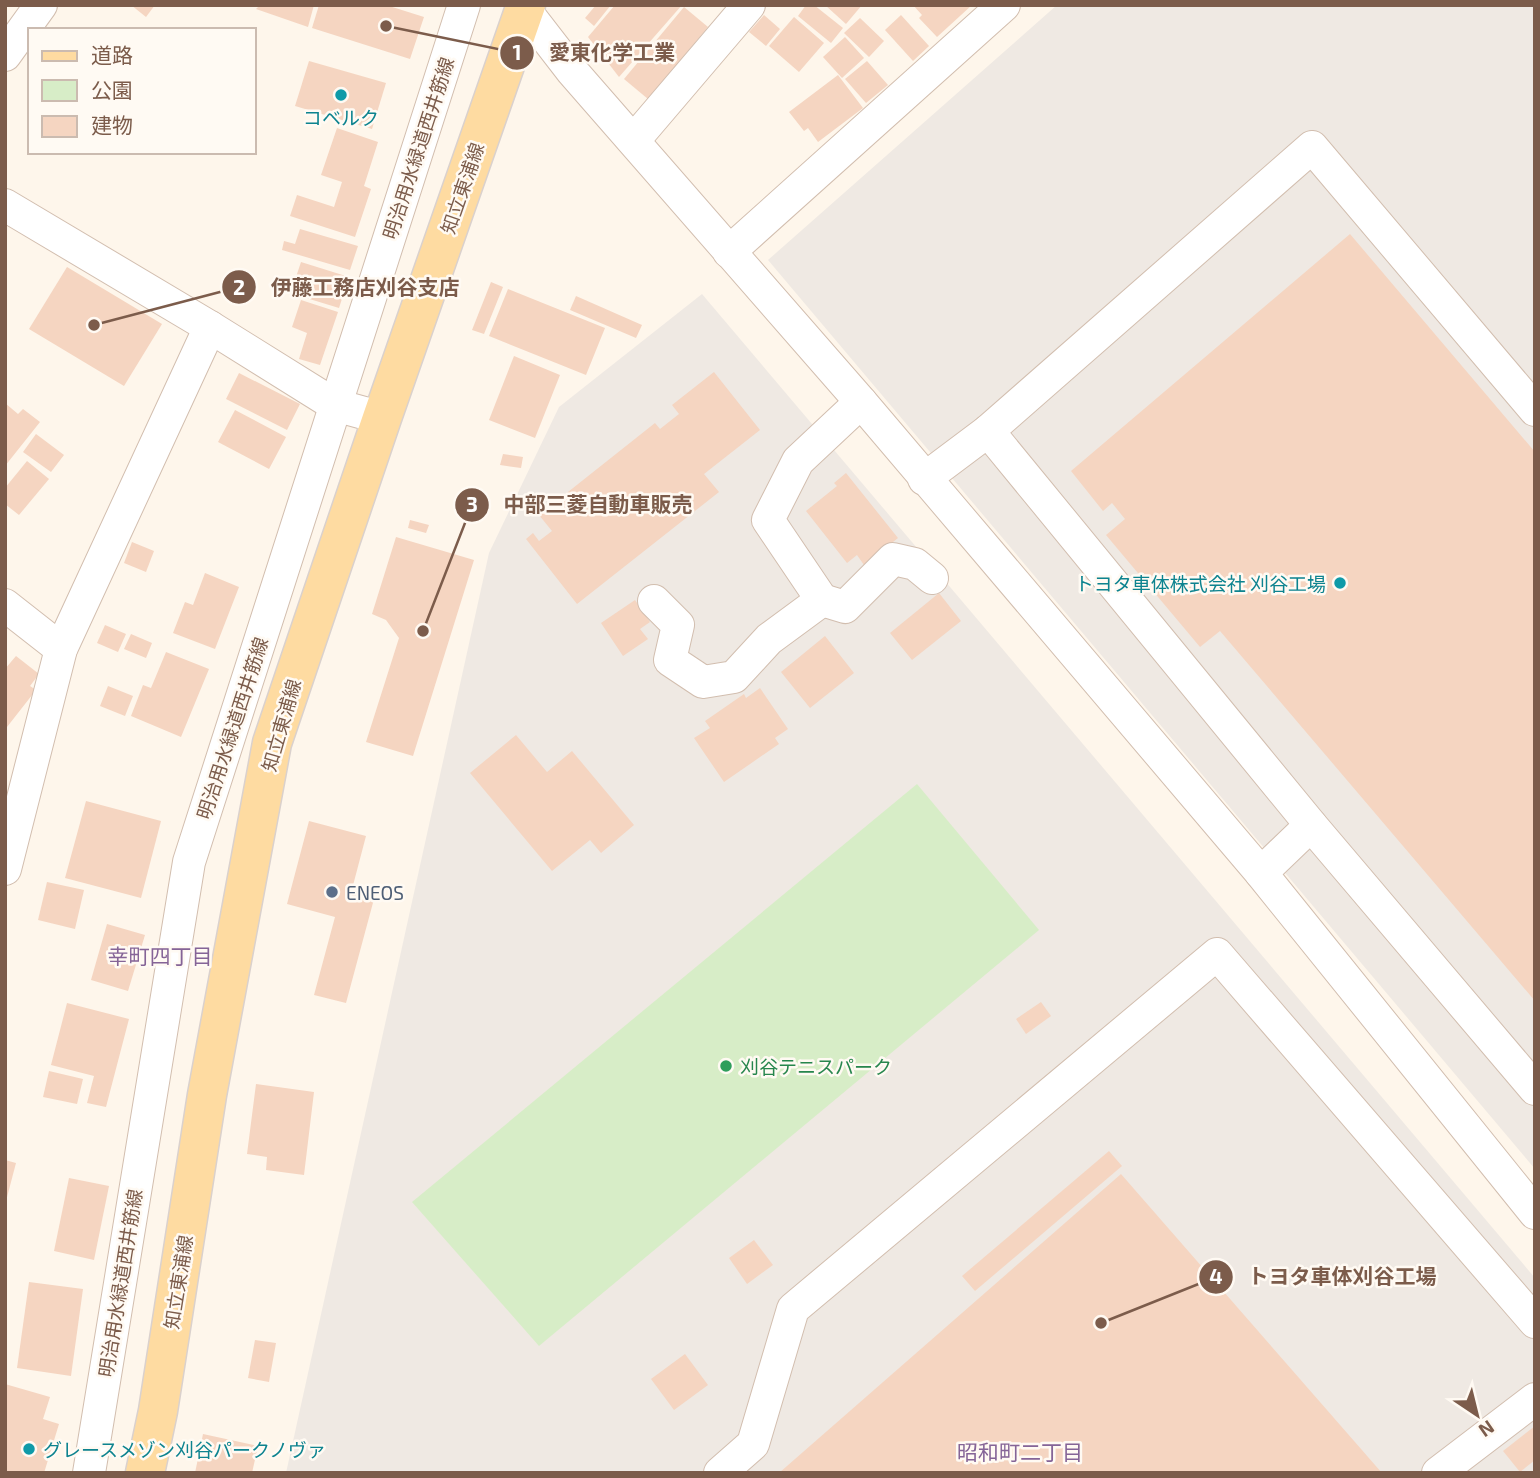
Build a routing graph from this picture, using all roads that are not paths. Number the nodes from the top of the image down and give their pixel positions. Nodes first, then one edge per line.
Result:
1 (41, 5) edge
2 (464, 5) edge
3 (749, 5) edge
4 (1004, 5) edge
5 (524, 7) edge
6 (5, 55) edge
7 (634, 140) junction
8 (5, 205) edge
9 (729, 252) junction
10 (211, 327) junction
11 (860, 402) junction
12 (335, 405) junction
13 (1535, 410) edge
14 (382, 418) junction
15 (988, 431) junction
16 (924, 479) junction
17 (932, 578) dead end
18 (822, 600) junction
19 (654, 601) dead end
20 (5, 605) edge
21 (61, 649) junction
22 (1311, 825) junction
23 (5, 869) edge
24 (1261, 873) junction
25 (1535, 1090) edge
26 (1535, 1213) edge
27 (1535, 1322) edge
28 (1535, 1399) edge
29 (89, 1473) edge
30 (145, 1473) edge
31 (720, 1473) edge
32 (1438, 1473) edge

1 - 6 street
2 - 12 street, 明治用水緑道西井筋線
3 - 7 street
4 - 9 street
5 - 7 street
5 - 14 main road, 知立東浦線
7 - 9 street
8 - 10 street
9 - 11 street
10 - 12 street
10 - 21 street
11 - 16 street
11 - 18 street
12 - 14 street
12 - 29 street, 明治用水緑道西井筋線
13 - 15 street
14 - 30 main road, 知立東浦線
15 - 16 street
15 - 22 street
16 - 24 street
17 - 18 street
18 - 19 street
20 - 21 street
21 - 23 street
22 - 24 street
22 - 25 street
24 - 26 street
27 - 31 street
28 - 32 street

